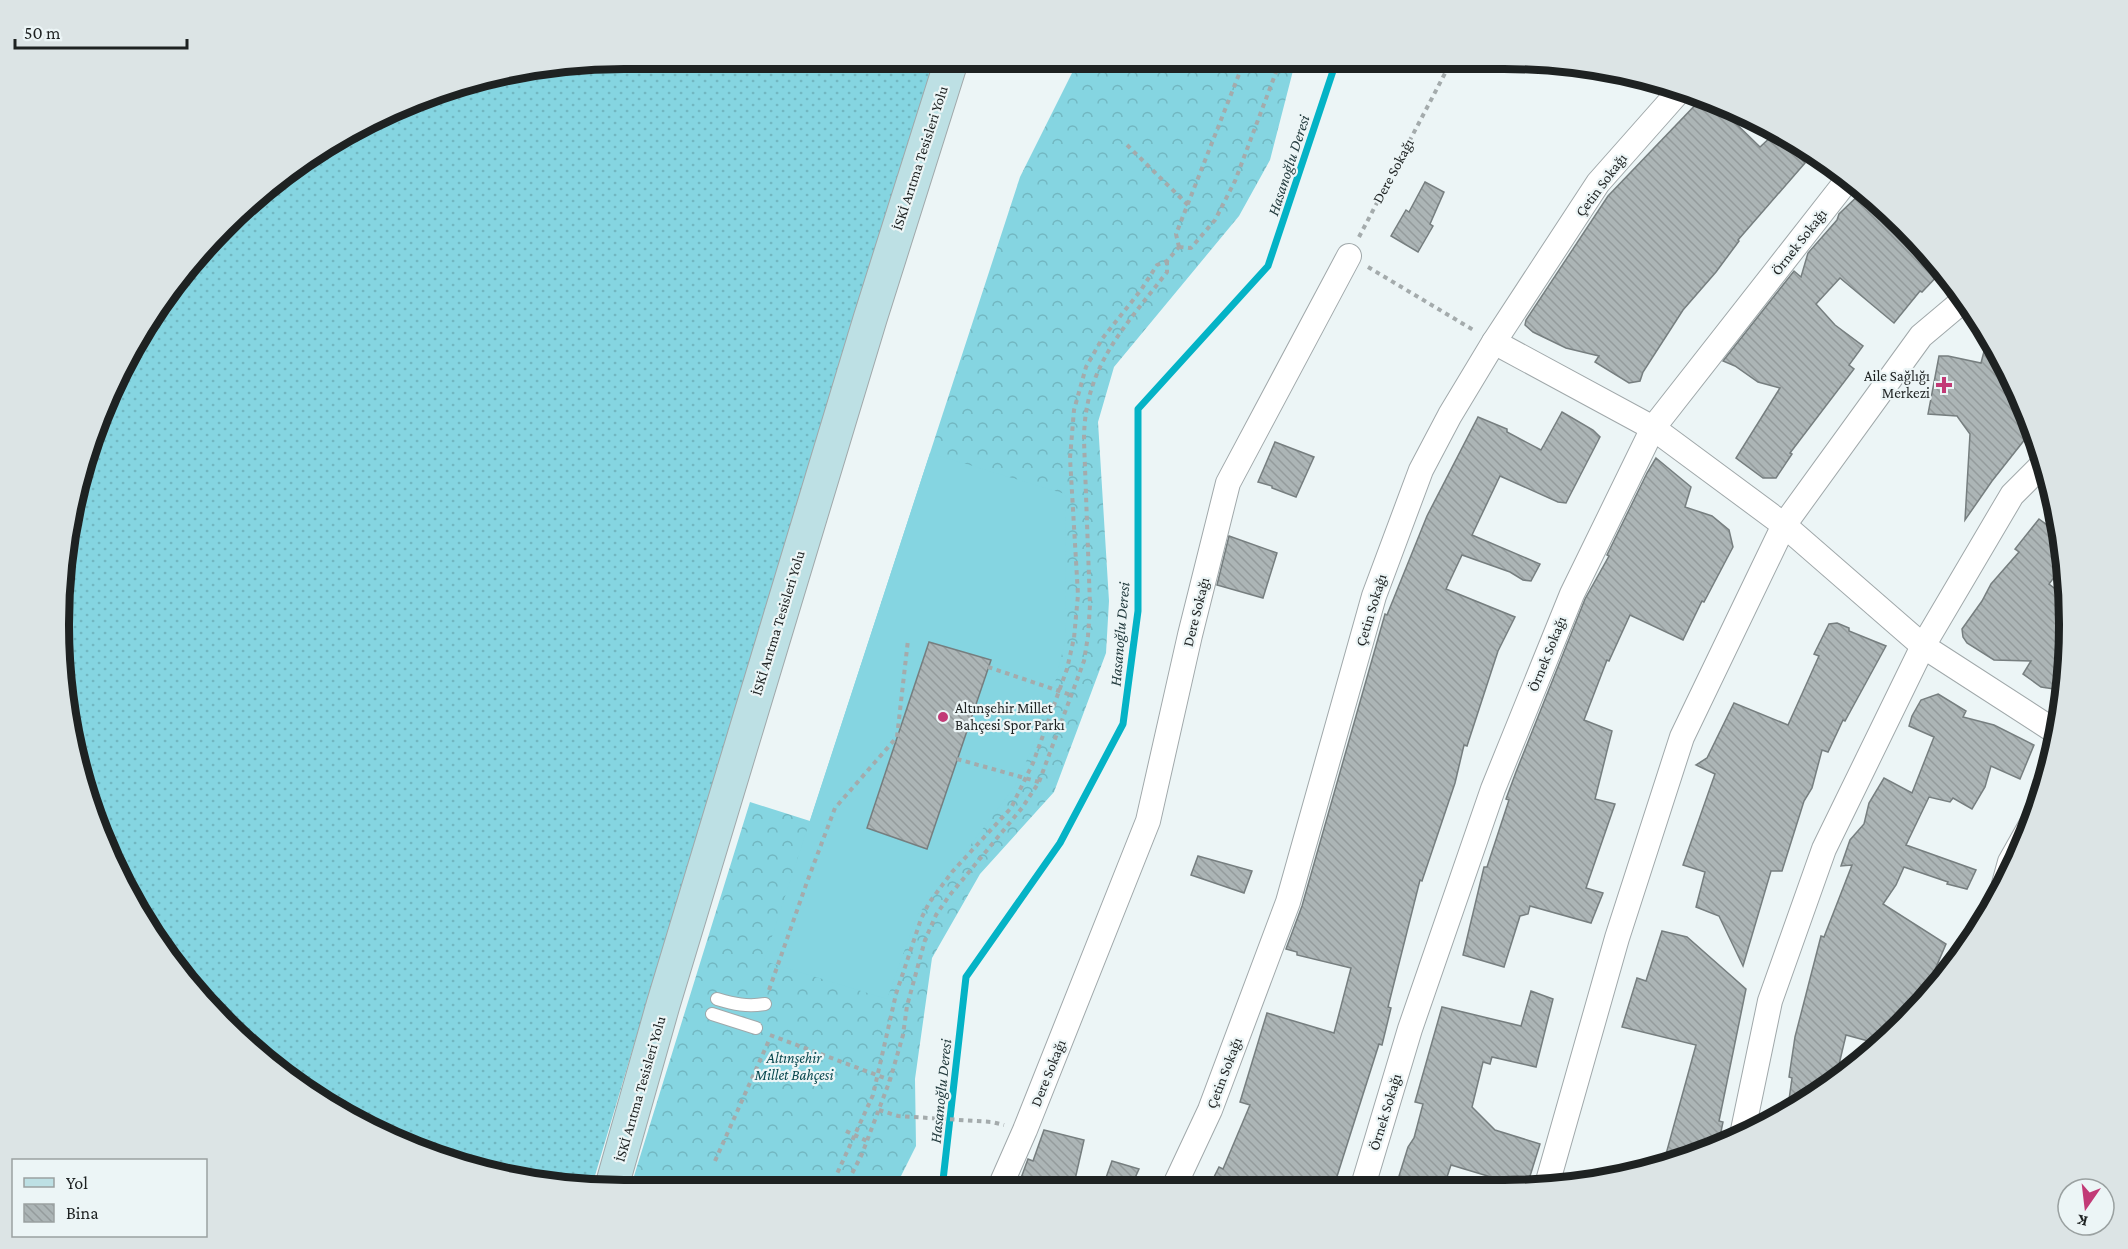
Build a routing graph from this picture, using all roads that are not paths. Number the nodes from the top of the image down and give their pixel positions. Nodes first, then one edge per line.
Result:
1 (949, 69) edge
2 (1675, 96) edge
3 (1843, 185) edge
4 (1349, 256) road end
5 (1958, 305) edge
6 (1494, 342) junction
7 (1653, 428) junction
8 (2037, 470) edge
9 (1784, 525) junction
10 (1923, 646) junction
11 (2049, 727) edge
12 (717, 999) dead end
13 (765, 1004) road end
14 (712, 1014) dead end
15 (756, 1028) road end
16 (1744, 1125) edge
17 (1549, 1178) edge
18 (614, 1180) edge
19 (1003, 1180) edge
20 (1177, 1180) edge
21 (1365, 1180) edge

1 - 18 main road, İSKİ Arıtma Tesisleri Yolu
2 - 6 street, Çetin Sokağı
3 - 7 street, Örnek Sokağı
4 - 19 street, Dere Sokağı
5 - 9 street
6 - 7 street
6 - 20 street, Çetin Sokağı
7 - 9 street
7 - 21 street, Örnek Sokağı
8 - 10 street
9 - 10 street
9 - 17 street
10 - 11 street
10 - 16 street
12 - 13 lane
14 - 15 lane

